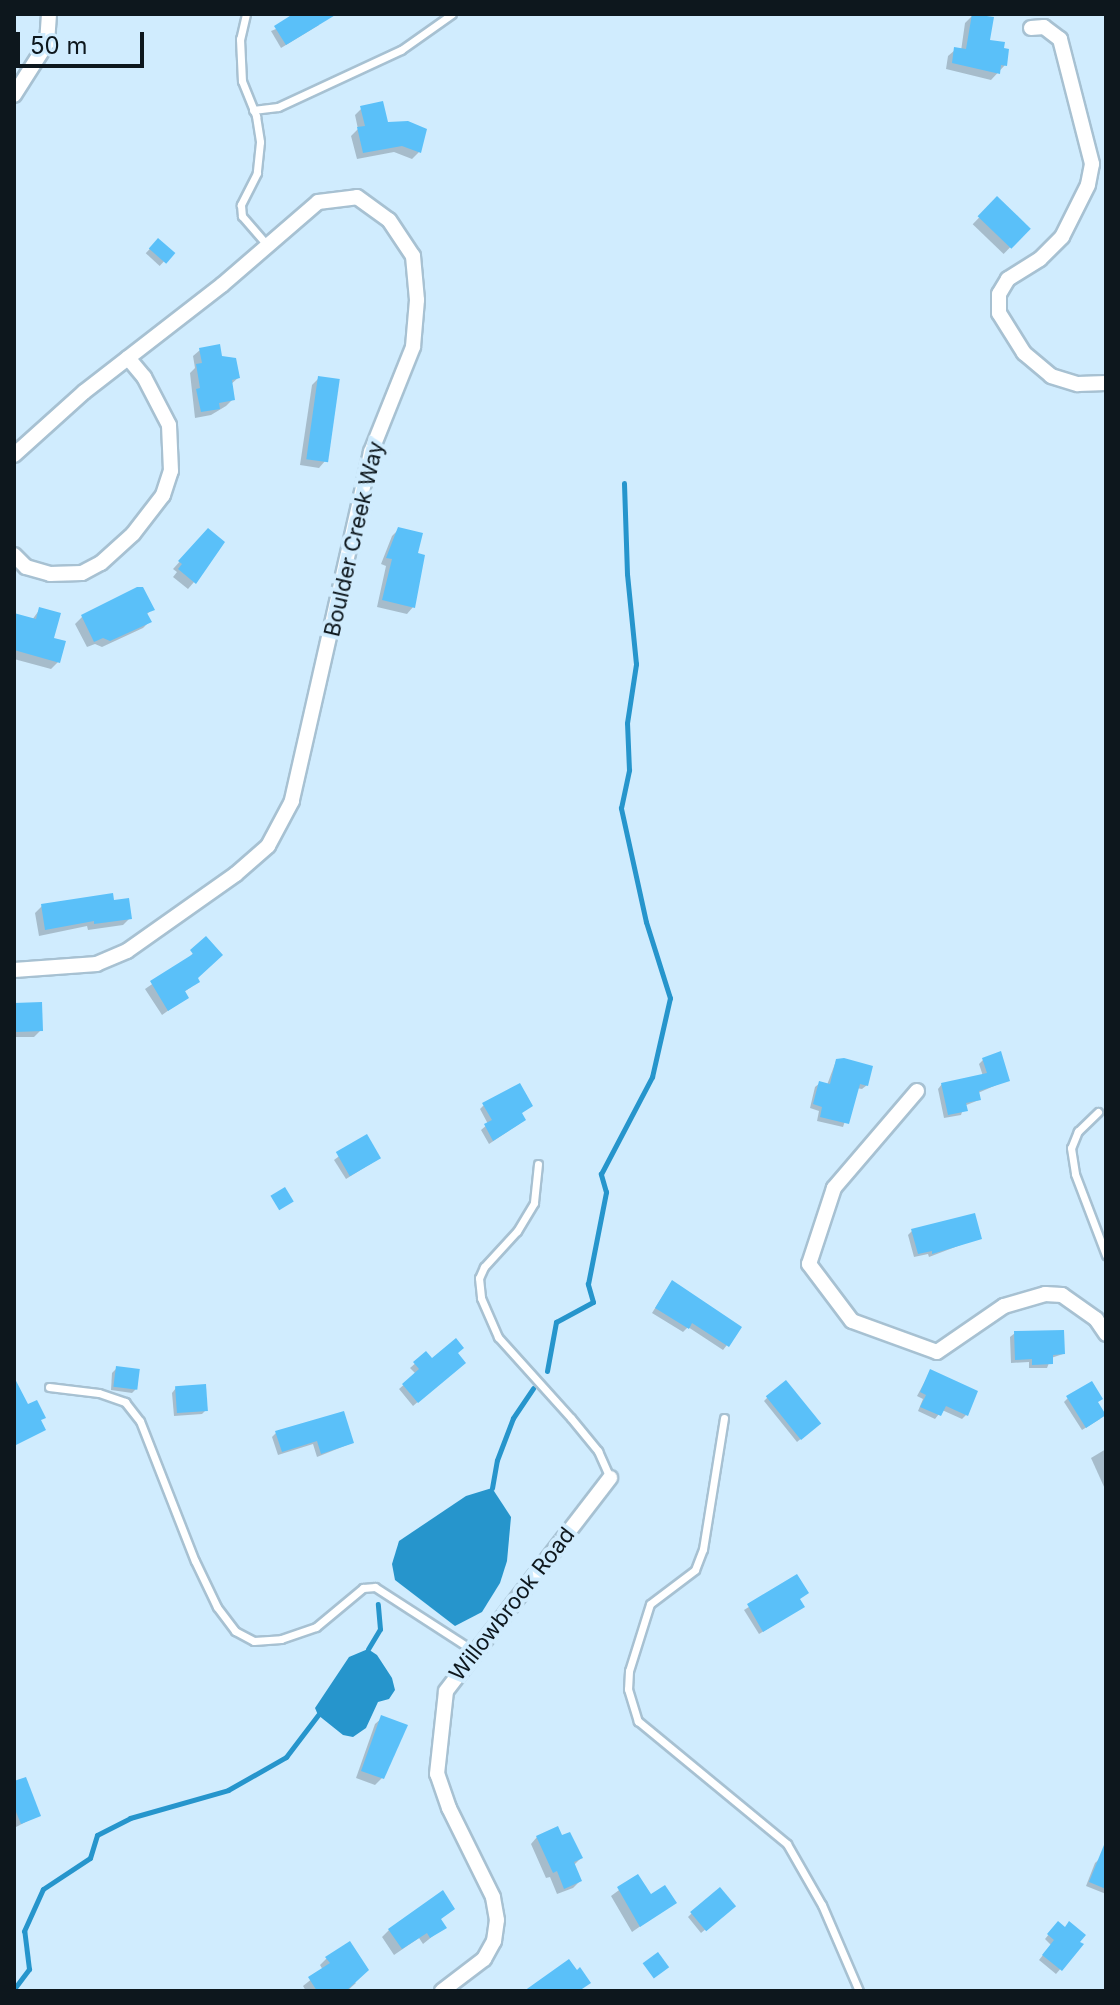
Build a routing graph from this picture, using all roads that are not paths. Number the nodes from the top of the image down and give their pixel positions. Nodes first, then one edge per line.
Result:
1 (49, 14) edge
2 (246, 14) edge
3 (452, 14) edge
4 (1031, 28) dead end
5 (14, 95) edge
6 (253, 110) junction
7 (267, 245) junction
8 (128, 358) junction
9 (1106, 383) edge
10 (14, 455) edge
11 (14, 555) edge
12 (14, 970) edge
13 (917, 1091) dead end
14 (1098, 1112) dead end
15 (538, 1164) dead end
16 (1106, 1255) edge
17 (1106, 1334) edge
18 (49, 1387) dead end
19 (724, 1418) dead end
20 (610, 1478) joint
21 (474, 1651) junction
22 (442, 1991) edge
23 (859, 1991) edge

1 - 5 street
2 - 6 lane
3 - 6 lane
4 - 9 street
6 - 7 lane
7 - 8 street, Boulder Creek Way
7 - 12 street, Boulder Creek Way
8 - 10 street, Boulder Creek Way
8 - 11 street
13 - 17 street
14 - 16 lane
15 - 20 lane
18 - 21 lane
19 - 23 lane
20 - 21 street, Willowbrook Road
21 - 22 street, Willowbrook Road

